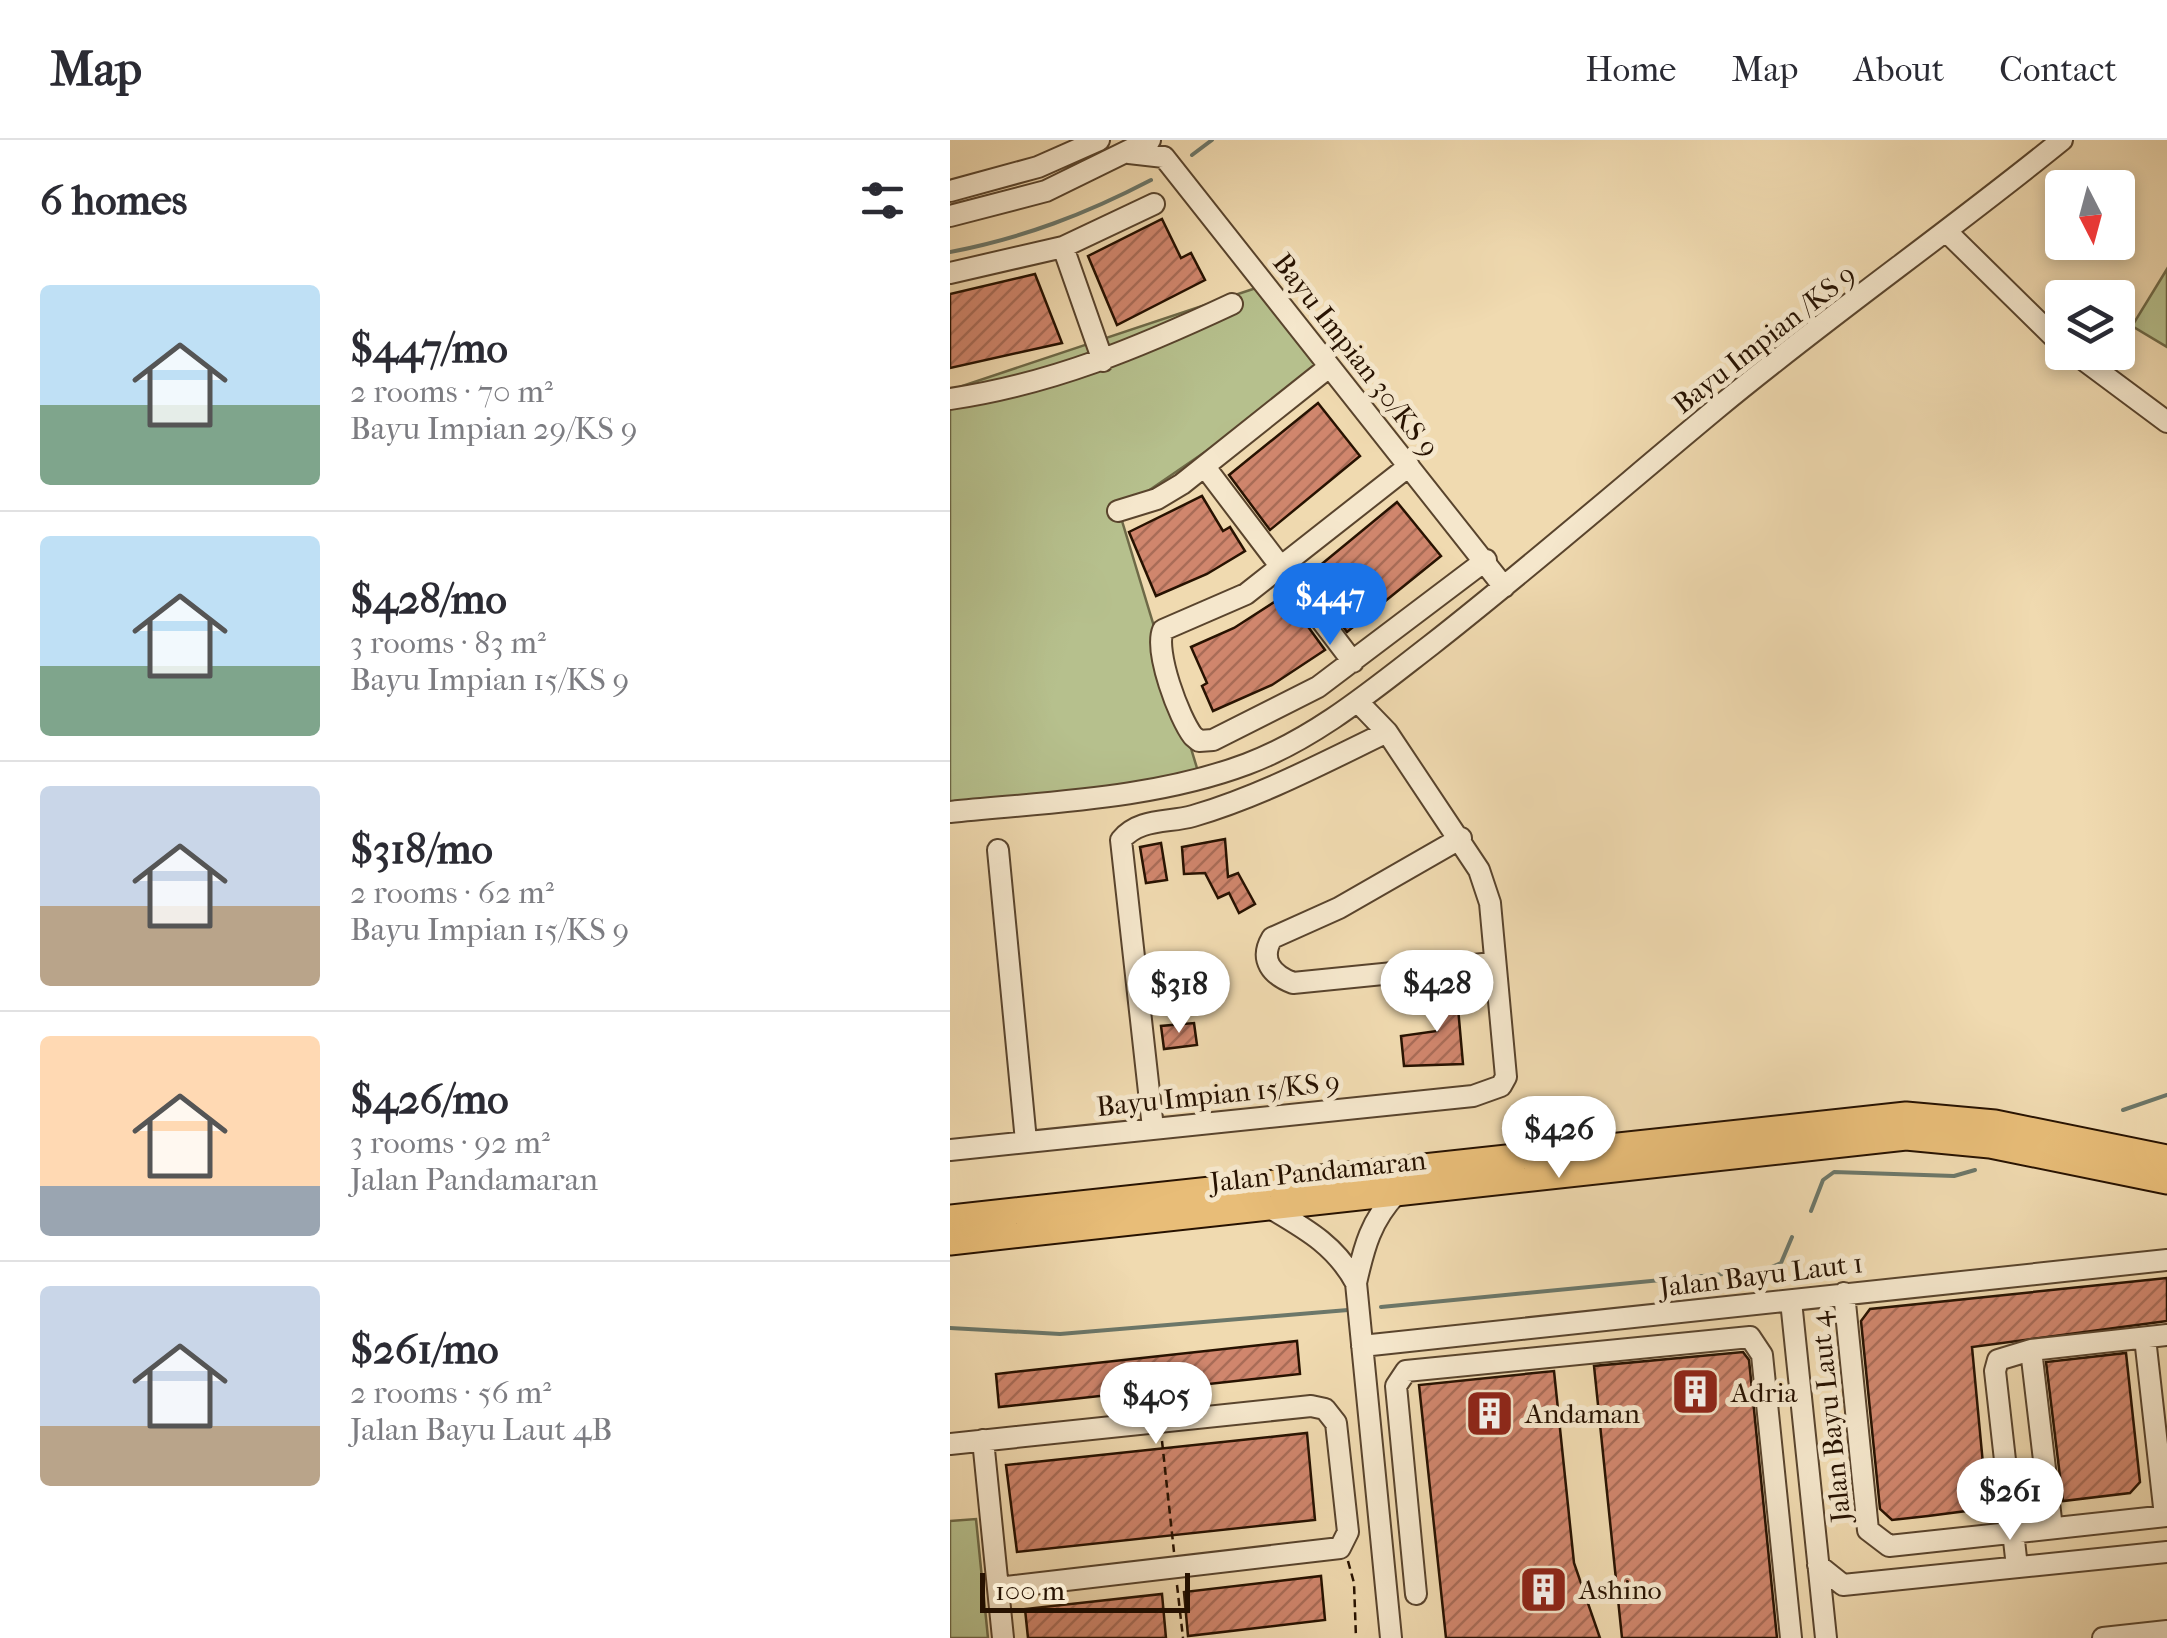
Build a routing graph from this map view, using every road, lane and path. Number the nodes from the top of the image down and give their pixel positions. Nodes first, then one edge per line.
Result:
1 (1099, 140) edge
2 (2062, 140) edge
3 (1160, 146) edge
4 (950, 191) edge
5 (1154, 204) dead end
6 (950, 216) edge
7 (1948, 233) junction
8 (1063, 247) junction
9 (950, 273) edge
10 (1232, 304) dead end
11 (2045, 328) edge
12 (1103, 361) junction
13 (1329, 367) junction
14 (2096, 370) edge
15 (950, 399) edge
16 (2167, 422) edge
17 (1409, 466) junction
18 (1205, 467) junction
19 (1118, 511) dead end
20 (1486, 560) junction
21 (1282, 569) junction
22 (1504, 588) junction
23 (1353, 662) junction
24 (1358, 702) junction
25 (1387, 732) junction
26 (950, 812) edge
27 (1461, 838) junction
28 (998, 850) dead end
29 (1494, 963) junction
30 (1153, 1128) junction
31 (1026, 1141) junction
32 (950, 1150) edge
33 (2165, 1175) edge
34 (1397, 1193) junction
35 (1267, 1206) junction
36 (950, 1218) edge
37 (950, 1242) edge
38 (2167, 1260) edge
39 (1356, 1283) junction
40 (1844, 1293) junction
41 (1791, 1301) junction
42 (1626, 1318) junction
43 (1518, 1330) junction
44 (2167, 1335) edge
45 (2145, 1338) junction
46 (1362, 1346) junction
47 (1630, 1349) junction
48 (2031, 1350) junction
49 (1521, 1360) junction
50 (1160, 1422) junction
51 (983, 1440) junction
52 (950, 1444) edge
53 (1402, 1449) junction
54 (1373, 1455) junction
55 (1778, 1508) junction
56 (2166, 1516) edge
57 (2052, 1528) junction
58 (2014, 1532) junction
59 (1816, 1540) junction
60 (1340, 1548) junction
61 (2167, 1552) edge
62 (1818, 1565) junction
63 (2017, 1567) junction
64 (1176, 1568) junction
65 (1859, 1584) junction
66 (998, 1588) junction
67 (1416, 1594) dead end
68 (1822, 1606) junction
69 (2167, 1632) edge
70 (1004, 1638) edge
71 (1183, 1638) edge
72 (1356, 1638) edge
73 (1391, 1638) edge
74 (1792, 1638) edge
75 (1826, 1638) edge
76 (2103, 1638) edge

1 - 4 street
2 - 7 street, Bayu Impian /KS 9
3 - 6 street
3 - 13 street, Bayu Impian 30/KS 9
5 - 8 street
7 - 11 street
7 - 22 street, Bayu Impian /KS 9
8 - 9 street
8 - 12 street
10 - 12 street
12 - 15 street
13 - 17 street, Bayu Impian 30/KS 9
13 - 18 street
14 - 16 street
17 - 20 street, Bayu Impian 30/KS 9
17 - 21 street
18 - 19 street
18 - 21 street
20 - 22 street, Bayu Impian 30/KS 9
20 - 23 street
21 - 23 street
21 - 23 street
22 - 24 street, Bayu Impian /KS 9
24 - 25 street
24 - 26 street, Bayu Impian /KS 9
25 - 27 street
25 - 30 street
27 - 29 street
27 - 29 street
28 - 31 street
29 - 30 street, Bayu Impian 15/KS 9
30 - 31 street, Bayu Impian 15/KS 9
31 - 32 street, Bayu Impian 15/KS 9
33 - 34 main road, Jalan Pandamaran
33 - 36 main road, Jalan Pandamaran
34 - 35 main road, Jalan Pandamaran
34 - 39 street
35 - 37 main road, Jalan Pandamaran
35 - 39 street
38 - 40 street, Jalan Bayu Laut 1
39 - 46 street
40 - 41 street, Jalan Bayu Laut 1
40 - 58 street, Jalan Bayu Laut 4
41 - 42 street, Jalan Bayu Laut 1
41 - 59 street
42 - 43 street, Jalan Bayu Laut 1
42 - 47 street
43 - 46 street, Jalan Bayu Laut 1
43 - 49 street
44 - 45 street
45 - 48 street
45 - 56 street
46 - 54 street
47 - 49 street
47 - 55 street
48 - 57 street
48 - 58 street
49 - 53 street
50 - 51 street
50 - 60 street
50 - 64 path
51 - 52 street
51 - 66 street
53 - 54 street
53 - 67 street
54 - 73 street
55 - 59 street
55 - 74 street
56 - 57 street, Jalan Bayu Laut 4
57 - 58 street, Jalan Bayu Laut 4
58 - 63 street
59 - 62 street
60 - 64 street
60 - 72 path
61 - 63 street
62 - 65 street
62 - 68 street
63 - 65 street
64 - 66 street
64 - 71 path
65 - 68 street
66 - 70 street
68 - 75 street
69 - 76 street

